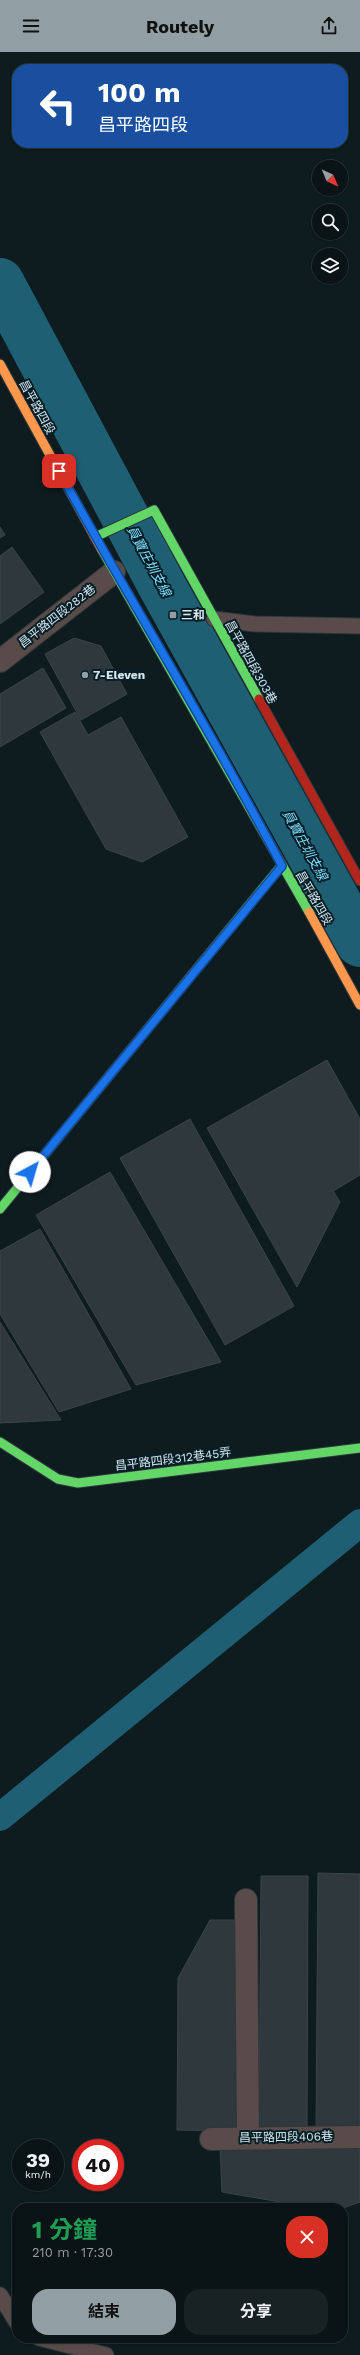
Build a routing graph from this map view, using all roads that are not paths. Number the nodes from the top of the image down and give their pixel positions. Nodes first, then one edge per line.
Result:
1 (0, 364) edge
2 (95, 537) junction
3 (114, 572) junction
4 (214, 619) junction
5 (360, 626) edge
6 (0, 661) edge
7 (282, 866) junction
8 (360, 881) edge
9 (360, 1005) edge
10 (0, 1209) edge
11 (0, 1442) edge
12 (360, 1448) edge
13 (246, 1900) dead end
14 (248, 2137) junction
15 (360, 2137) edge
16 (211, 2139) dead end
17 (0, 2295) edge
18 (12, 2315) edge
19 (59, 2343) edge
20 (106, 2355) edge

1 - 2 street, 昌平路四段
2 - 3 street, 昌平路四段
2 - 4 street, 昌平路四段303巷
3 - 6 street, 昌平路四段282巷
3 - 7 street, 昌平路四段
4 - 5 lane
4 - 8 street, 昌平路四段303巷
7 - 9 street, 昌平路四段
7 - 10 street
11 - 12 street, 昌平路四段312巷45弄
13 - 14 street
14 - 15 street, 昌平路四段406巷
14 - 16 street, 昌平路四段406巷
17 - 18 lane
19 - 20 lane

